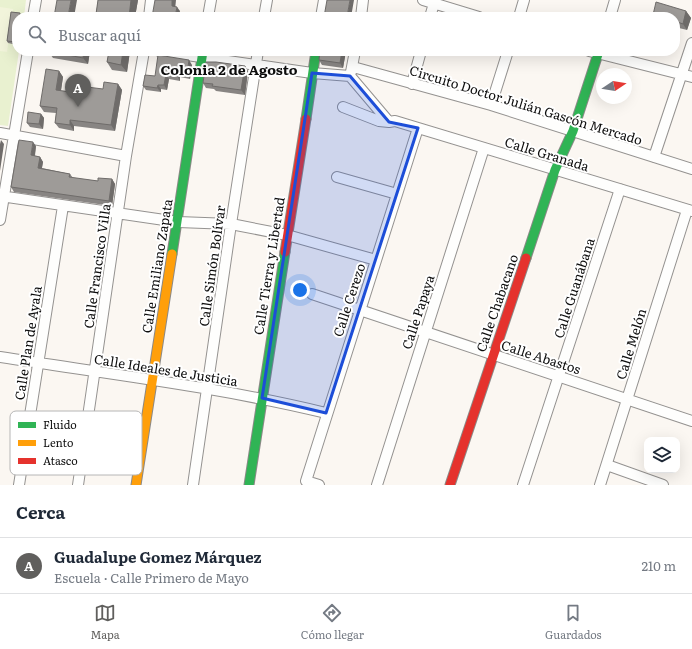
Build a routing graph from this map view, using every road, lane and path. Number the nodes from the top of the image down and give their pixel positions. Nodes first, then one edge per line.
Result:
1 (36, 0) edge
2 (151, 0) edge
3 (211, 0) edge
4 (268, 0) edge
5 (324, 0) edge
6 (363, 0) edge
7 (423, 0) edge
8 (524, 0) edge
9 (615, 0) edge
10 (434, 2) edge
11 (34, 12) edge
12 (150, 12) edge
13 (209, 12) edge
14 (265, 12) edge
15 (322, 12) edge
16 (362, 12) edge
17 (431, 12) edge
18 (464, 12) edge
19 (520, 12) edge
20 (611, 12) edge
21 (692, 42) edge
22 (27, 56) edge
23 (143, 56) edge
24 (202, 56) edge
25 (211, 56) edge
26 (257, 56) edge
27 (315, 56) edge
28 (354, 56) edge
29 (420, 56) edge
30 (506, 56) edge
31 (594, 56) edge
32 (611, 56) edge
33 (256, 66) junction
34 (352, 71) junction
35 (312, 73) junction
36 (682, 74) junction
37 (692, 77) edge
38 (412, 84) junction
39 (491, 105) junction
40 (343, 107) dead end
41 (392, 121) junction
42 (418, 128) junction
43 (573, 131) junction
44 (0, 133) edge
45 (14, 135) junction
46 (484, 148) junction
47 (126, 156) junction
48 (654, 157) junction
49 (692, 169) edge
50 (555, 170) junction
51 (337, 177) dead end
52 (620, 189) junction
53 (397, 194) junction
54 (2, 197) edge
55 (63, 206) junction
56 (689, 211) edge
57 (118, 214) junction
58 (0, 220) edge
59 (178, 222) junction
60 (230, 224) junction
61 (287, 235) junction
62 (376, 260) junction
63 (312, 294) dead end
64 (359, 311) junction
65 (425, 333) junction
66 (493, 355) junction
67 (0, 357) edge
68 (38, 363) junction
69 (95, 372) junction
70 (559, 377) junction
71 (152, 380) junction
72 (207, 389) junction
73 (262, 398) junction
74 (628, 399) junction
75 (31, 411) edge
76 (89, 411) edge
77 (326, 414) junction
78 (692, 421) edge
79 (142, 446) edge
80 (607, 465) junction
81 (21, 475) edge
82 (80, 475) edge
83 (138, 475) edge
84 (19, 485) edge
85 (78, 485) edge
86 (136, 485) edge
87 (193, 485) edge
88 (249, 485) edge
89 (319, 485) edge
90 (376, 485) edge
91 (450, 485) edge
92 (523, 485) edge
93 (600, 485) edge
94 (664, 485) edge

1 - 11 street
2 - 12 street
3 - 13 street
4 - 14 street
5 - 15 street
6 - 16 street
7 - 10 street
8 - 19 street
9 - 20 street
10 - 17 street
10 - 18 street
21 - 36 street
22 - 45 street
23 - 47 street, Calle Francisco Villa
24 - 59 street, Calle Emiliano Zapata
25 - 33 street, Circuito Doctor Julián Gascón Mercado
26 - 33 street, Calle Simón Bolívar
27 - 35 street, Calle Tierra y Libertad
28 - 34 street
29 - 38 street
30 - 39 street
31 - 43 street, Calle Chabacano
32 - 36 street
33 - 35 street, Circuito Doctor Julián Gascón Mercado
33 - 60 street, Calle Simón Bolívar
34 - 35 street, Circuito Doctor Julián Gascón Mercado
34 - 38 street, Circuito Doctor Julián Gascón Mercado
34 - 41 street
35 - 61 street, Calle Tierra y Libertad
36 - 37 street
36 - 48 street
38 - 39 street, Circuito Doctor Julián Gascón Mercado
39 - 43 street, Circuito Doctor Julián Gascón Mercado
40 - 41 street, Calle Granada
41 - 42 street, Calle Granada
42 - 46 street, Calle Granada
42 - 53 street, Calle Cerezo
43 - 48 street, Circuito Doctor Julián Gascón Mercado
43 - 50 street, Calle Chabacano
44 - 45 street
45 - 47 street
45 - 54 street
46 - 50 street, Calle Granada
46 - 65 street, Calle Papaya
47 - 57 street, Calle Francisco Villa
48 - 49 street, Circuito Doctor Julián Gascón Mercado
50 - 52 street, Calle Granada
50 - 66 street, Calle Chabacano
51 - 53 street
52 - 56 street, Calle Granada
52 - 70 street, Calle Guanábana
53 - 62 street, Calle Cerezo
54 - 55 street
54 - 58 street
55 - 57 street
55 - 68 street, Calle Plan de Ayala
56 - 74 street, Calle Melón
57 - 59 street
57 - 69 street, Calle Francisco Villa
59 - 60 street
59 - 71 street, Calle Emiliano Zapata
60 - 61 street
60 - 72 street, Calle Simón Bolívar
61 - 62 street
61 - 73 street, Calle Tierra y Libertad
62 - 64 street, Calle Cerezo
63 - 64 street, Calle Abastos
64 - 65 street, Calle Abastos
64 - 77 street, Calle Cerezo
65 - 66 street, Calle Abastos
65 - 90 street, Calle Papaya
66 - 70 street, Calle Abastos
66 - 91 street, Calle Chabacano
67 - 68 street, Calle Ideales de Justicia
68 - 69 street, Calle Ideales de Justicia
68 - 75 street, Calle Plan de Ayala
69 - 71 street, Calle Ideales de Justicia
69 - 76 street, Calle Francisco Villa
70 - 74 street, Calle Abastos
70 - 92 street, Calle Guanábana
71 - 72 street, Calle Ideales de Justicia
71 - 79 street, Calle Emiliano Zapata
72 - 73 street, Calle Ideales de Justicia
72 - 87 street, Calle Simón Bolívar
73 - 77 street, Calle Ideales de Justicia
73 - 88 street, Calle Tierra y Libertad
74 - 78 street, Calle Abastos
74 - 80 street, Calle Melón
77 - 89 street, Calle Cerezo
80 - 93 street, Calle Melón
80 - 94 street
81 - 84 street, Calle Plan de Ayala
82 - 85 street, Calle Francisco Villa
83 - 86 street, Calle Emiliano Zapata

